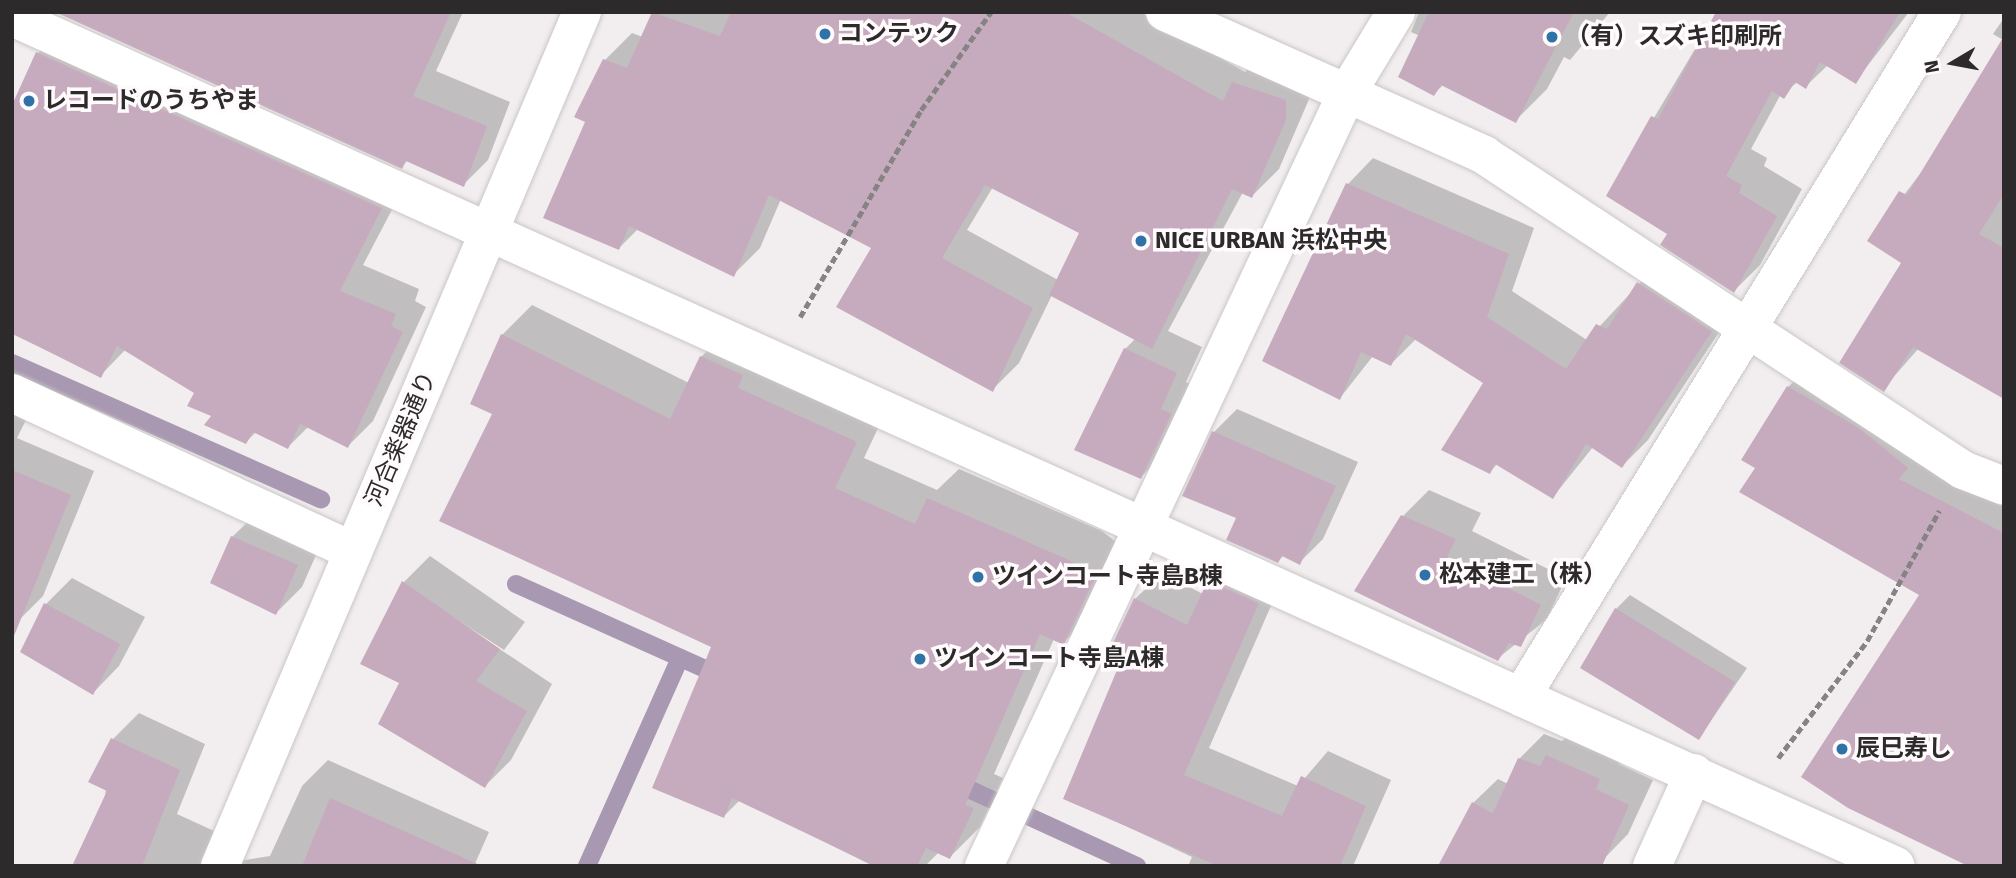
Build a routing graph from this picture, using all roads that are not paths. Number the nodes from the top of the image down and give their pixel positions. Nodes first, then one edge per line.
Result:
1 (582, 12) edge
2 (1166, 12) edge
3 (1396, 12) edge
4 (1942, 12) edge
5 (12, 18) edge
6 (1347, 93) junction
7 (489, 232) junction
8 (1747, 324) junction
9 (12, 393) edge
10 (2004, 486) edge
11 (1140, 524) junction
12 (353, 551) junction
13 (1521, 697) junction
14 (1693, 773) junction
15 (991, 850) edge
16 (220, 866) edge
17 (1652, 866) edge
18 (1896, 866) edge

1 - 7 street, 河合楽器通り
2 - 6 street
3 - 6 street
4 - 8 street
5 - 7 street
6 - 8 street
6 - 11 street
7 - 11 street
7 - 12 street, 河合楽器通り
8 - 10 street
8 - 13 street
9 - 12 street
11 - 13 street
11 - 15 street
12 - 16 street, 河合楽器通り
13 - 14 street
14 - 17 street
14 - 18 street

